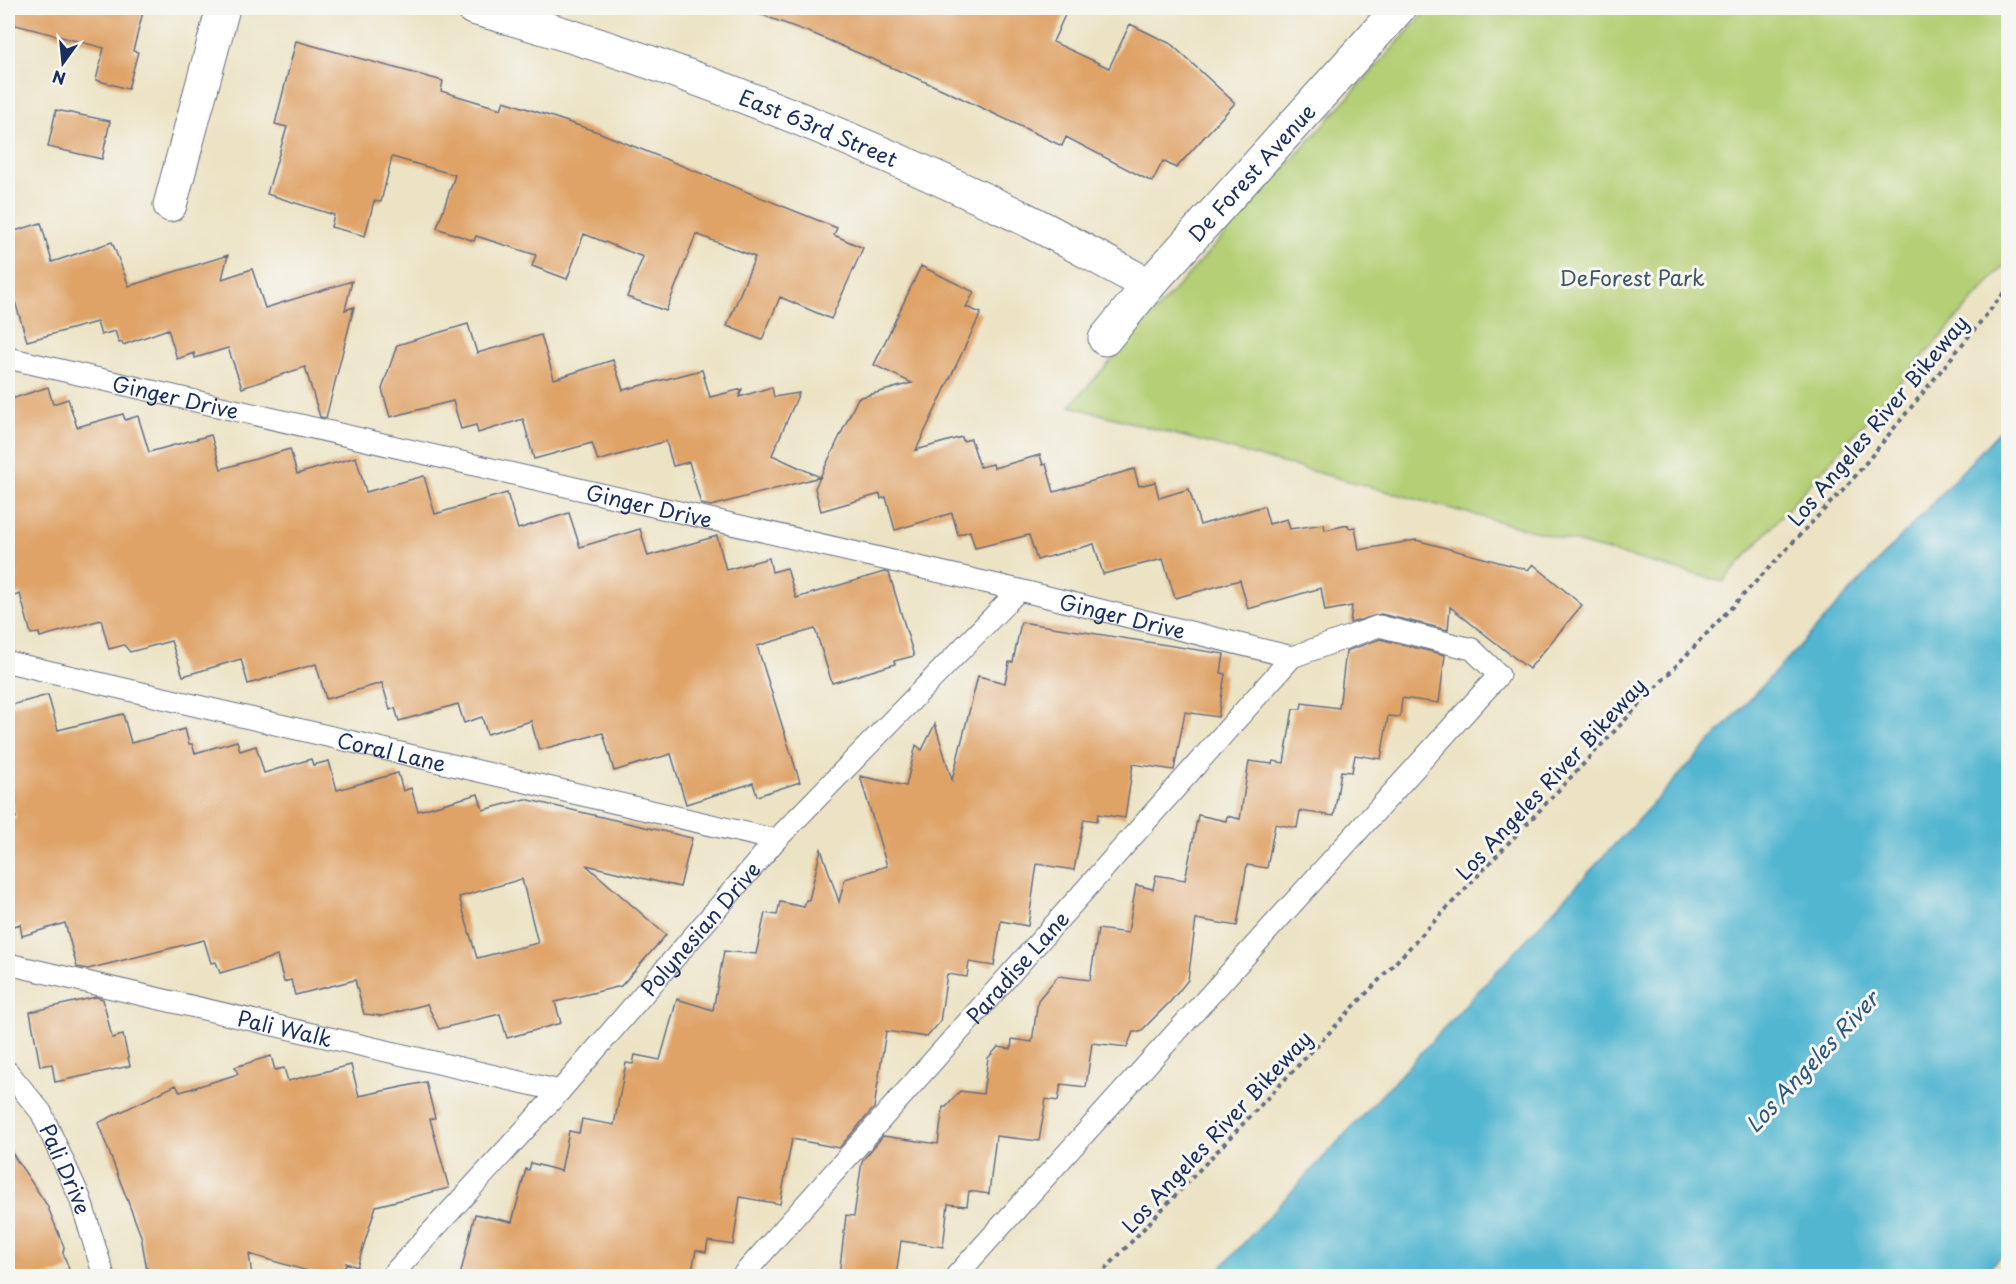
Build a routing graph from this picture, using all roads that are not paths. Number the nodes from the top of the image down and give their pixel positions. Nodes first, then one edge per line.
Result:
1 (223, 8) edge
2 (473, 8) edge
3 (1399, 8) edge
4 (170, 205) dead end
5 (1149, 285) junction
6 (1105, 339) dead end
7 (8, 358) edge
8 (1019, 590) junction
9 (1292, 657) junction
10 (8, 662) edge
11 (776, 840) junction
12 (8, 964) edge
13 (8, 1072) edge
14 (560, 1091) junction
15 (104, 1276) edge
16 (391, 1276) edge
17 (742, 1276) edge
18 (956, 1276) edge

1 - 4 street
2 - 5 street, East 63rd Street
3 - 5 street, De Forest Avenue
5 - 6 street, De Forest Avenue
7 - 8 lane, Ginger Drive
8 - 9 lane, Ginger Drive
8 - 11 lane, Polynesian Drive
9 - 17 lane, Paradise Lane
9 - 18 lane
10 - 11 lane, Coral Lane
11 - 14 lane, Polynesian Drive
12 - 14 lane, Pali Walk
13 - 15 lane, Pali Drive
14 - 16 lane, Polynesian Drive

